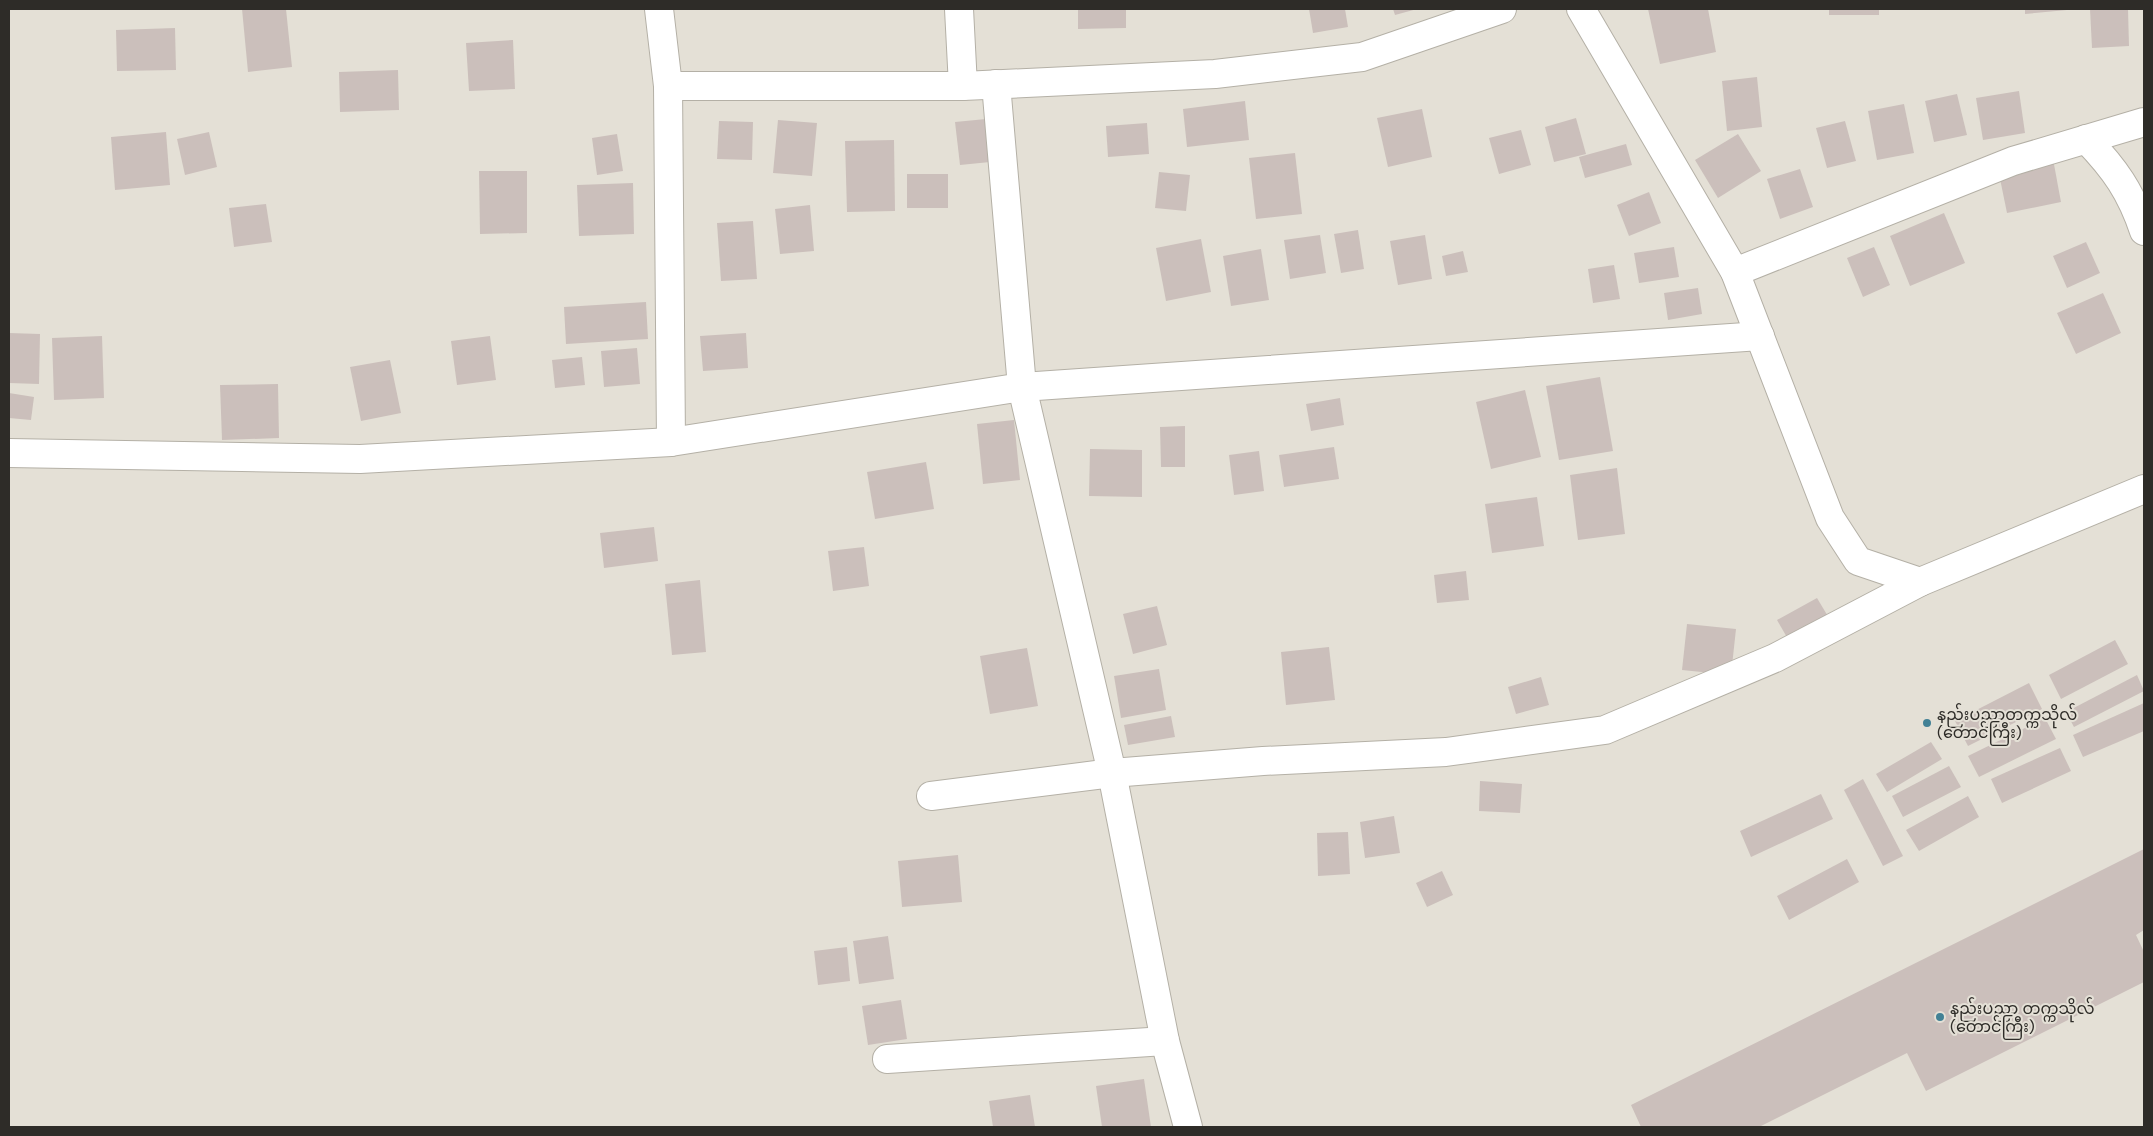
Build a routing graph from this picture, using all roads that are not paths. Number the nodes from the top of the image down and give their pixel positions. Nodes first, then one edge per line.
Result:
1 (659, 9) edge
2 (959, 9) edge
3 (1502, 9) edge
4 (1581, 9) edge
5 (996, 84) junction
6 (668, 86) junction
7 (963, 86) junction
8 (2144, 122) edge
9 (2086, 140) junction
10 (2144, 231) edge
11 (1735, 272) junction
12 (1760, 336) junction
13 (1022, 387) junction
14 (671, 442) junction
15 (9, 453) edge
16 (2144, 489) edge
17 (1920, 582) junction
18 (1112, 773) junction
19 (931, 796) dead end
20 (1165, 1041) junction
21 (887, 1059) dead end
22 (1188, 1127) edge

1 - 6 street
2 - 7 street
3 - 5 street
4 - 11 street
5 - 7 street
5 - 13 street
6 - 7 street
6 - 14 street
8 - 9 street
9 - 10 street
9 - 11 street
11 - 12 street
12 - 13 street
12 - 17 street
13 - 14 street
13 - 18 street
14 - 15 street
16 - 17 street
17 - 18 street
18 - 19 street
18 - 20 street
20 - 21 street
20 - 22 street

